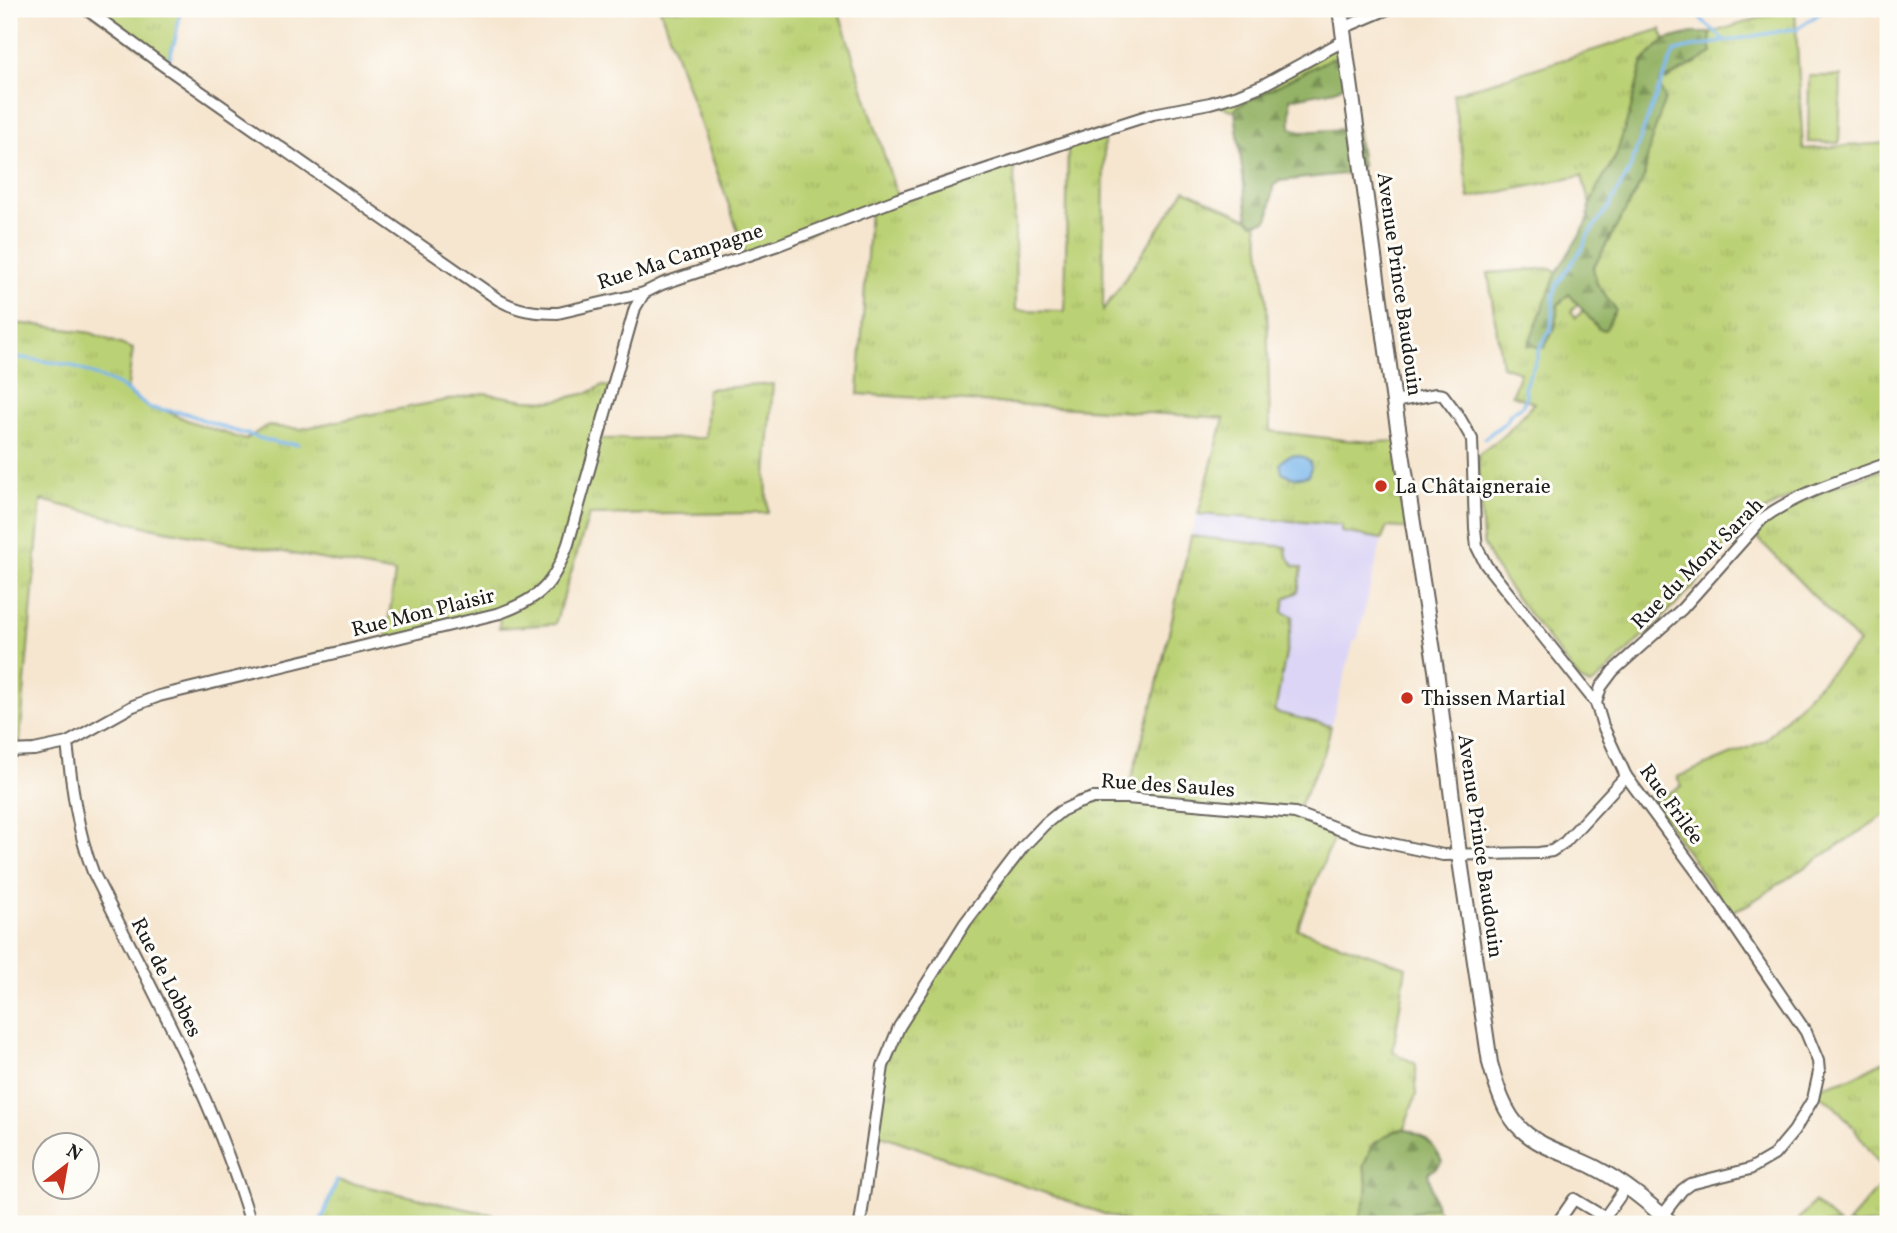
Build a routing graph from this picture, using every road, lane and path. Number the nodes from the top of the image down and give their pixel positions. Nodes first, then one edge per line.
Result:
1 (86, 9) edge
2 (1340, 9) edge
3 (1388, 9) edge
4 (1344, 34) junction
5 (644, 293) junction
6 (1394, 402) junction
7 (1888, 463) edge
8 (1596, 703) junction
9 (67, 743) junction
10 (9, 751) edge
11 (1626, 776) junction
12 (1459, 854) junction
13 (1627, 1186) junction
14 (1667, 1220) edge
15 (1602, 1221) edge
16 (251, 1224) edge
17 (860, 1224) edge
18 (1561, 1224) edge

1 - 5 street, Rue Ma Campagne
2 - 4 street, Avenue Prince Baudouin
3 - 4 street, Rue Ma Campagne
4 - 5 street, Rue Ma Campagne
4 - 6 street, Avenue Prince Baudouin
5 - 9 street, Rue Mon Plaisir
6 - 8 street, Rue Frilée
6 - 12 street, Avenue Prince Baudouin
7 - 8 street, Rue du Mont Sarah
8 - 11 street, Rue Frilée
9 - 10 street, Rue Mon Plaisir
9 - 16 street, Rue de Lobbes
11 - 12 street, Rue des Saules
11 - 14 street, Rue Frilée
12 - 13 street, Avenue Prince Baudouin
12 - 17 street, Rue des Saules
13 - 14 street, Avenue Prince Baudouin
13 - 15 street
15 - 18 street

